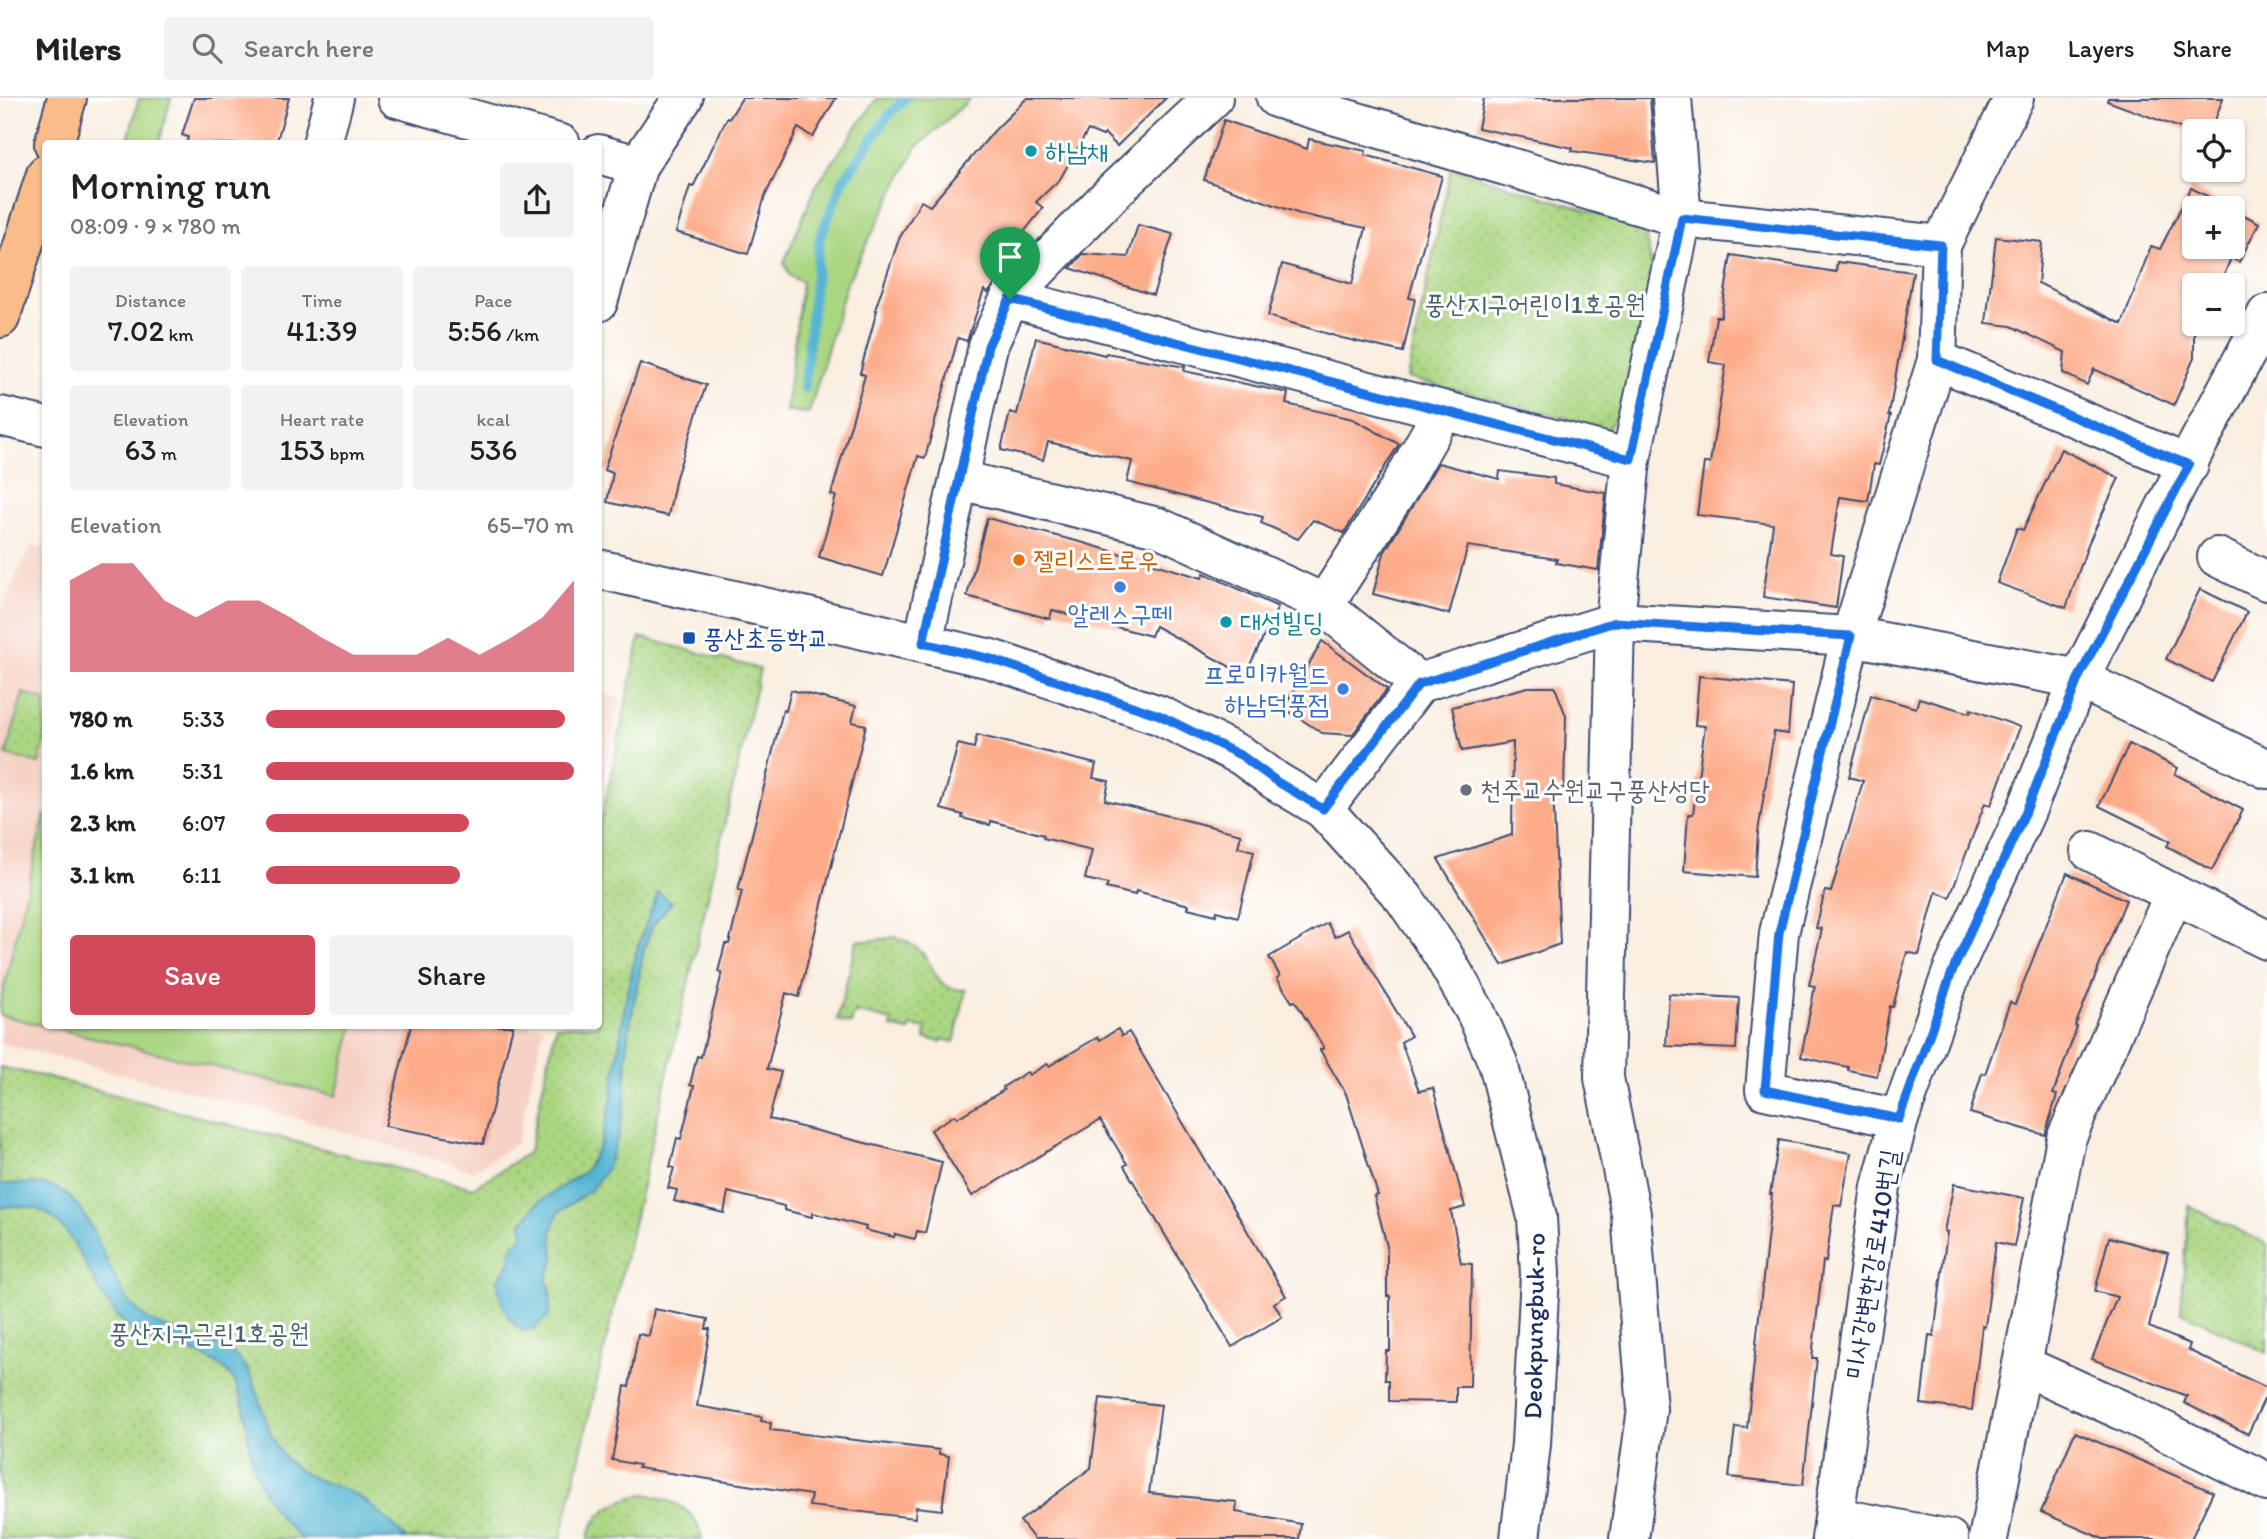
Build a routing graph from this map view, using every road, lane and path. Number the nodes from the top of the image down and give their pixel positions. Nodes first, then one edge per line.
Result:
1 (66, 98) edge
2 (334, 98) edge
3 (397, 98) edge
4 (683, 98) edge
5 (1213, 98) edge
6 (1276, 98) edge
7 (1672, 98) edge
8 (2014, 98) edge
9 (55, 140) edge
10 (323, 140) edge
11 (547, 140) edge
12 (602, 155) edge
13 (638, 165) junction
14 (42, 187) edge
15 (1682, 218) junction
16 (1941, 245) junction
17 (602, 288) edge
18 (1010, 299) junction
19 (2267, 314) edge
20 (0, 318) edge
21 (1937, 360) junction
22 (1443, 411) junction
23 (0, 416) edge
24 (42, 426) edge
25 (1631, 459) junction
26 (2189, 465) junction
27 (959, 480) junction
28 (2217, 556) dead end
29 (602, 570) edge
30 (2267, 581) edge
31 (1323, 606) junction
32 (1615, 622) junction
33 (1851, 636) junction
34 (923, 643) junction
35 (2078, 679) junction
36 (1419, 684) junction
37 (2267, 769) edge
38 (1323, 809) junction
39 (2090, 851) dead end
40 (2174, 894) junction
41 (2267, 940) edge
42 (1899, 1119) junction
43 (2022, 1365) junction
44 (2267, 1482) edge
45 (1833, 1528) edge
46 (1520, 1539) edge
47 (1629, 1539) edge
48 (1949, 1539) edge
49 (1988, 1539) edge

1 - 9 main road
2 - 10 street
3 - 11 street
4 - 13 street
5 - 18 street
6 - 15 street
7 - 15 street
8 - 16 street
12 - 13 street
13 - 17 street
14 - 20 main road
15 - 16 street
15 - 25 street
16 - 21 street
18 - 22 street
18 - 27 street
19 - 26 street, 미사강변한강로410번길
21 - 26 street
21 - 33 street
22 - 25 street
22 - 31 street
23 - 24 street
25 - 32 street
26 - 35 street, 미사강변한강로410번길
27 - 31 street
27 - 34 street
28 - 30 street
29 - 34 street, Deokpungbuk-ro
31 - 36 street
32 - 33 street
32 - 36 street
32 - 47 street
33 - 35 street
33 - 42 street
34 - 38 street, Deokpungbuk-ro
35 - 37 street
35 - 42 street, 미사강변한강로410번길
36 - 38 street
38 - 46 street, Deokpungbuk-ro
39 - 40 street
40 - 41 street
40 - 43 street
42 - 45 street, 미사강변한강로410번길
43 - 44 street
43 - 49 street
45 - 48 street

